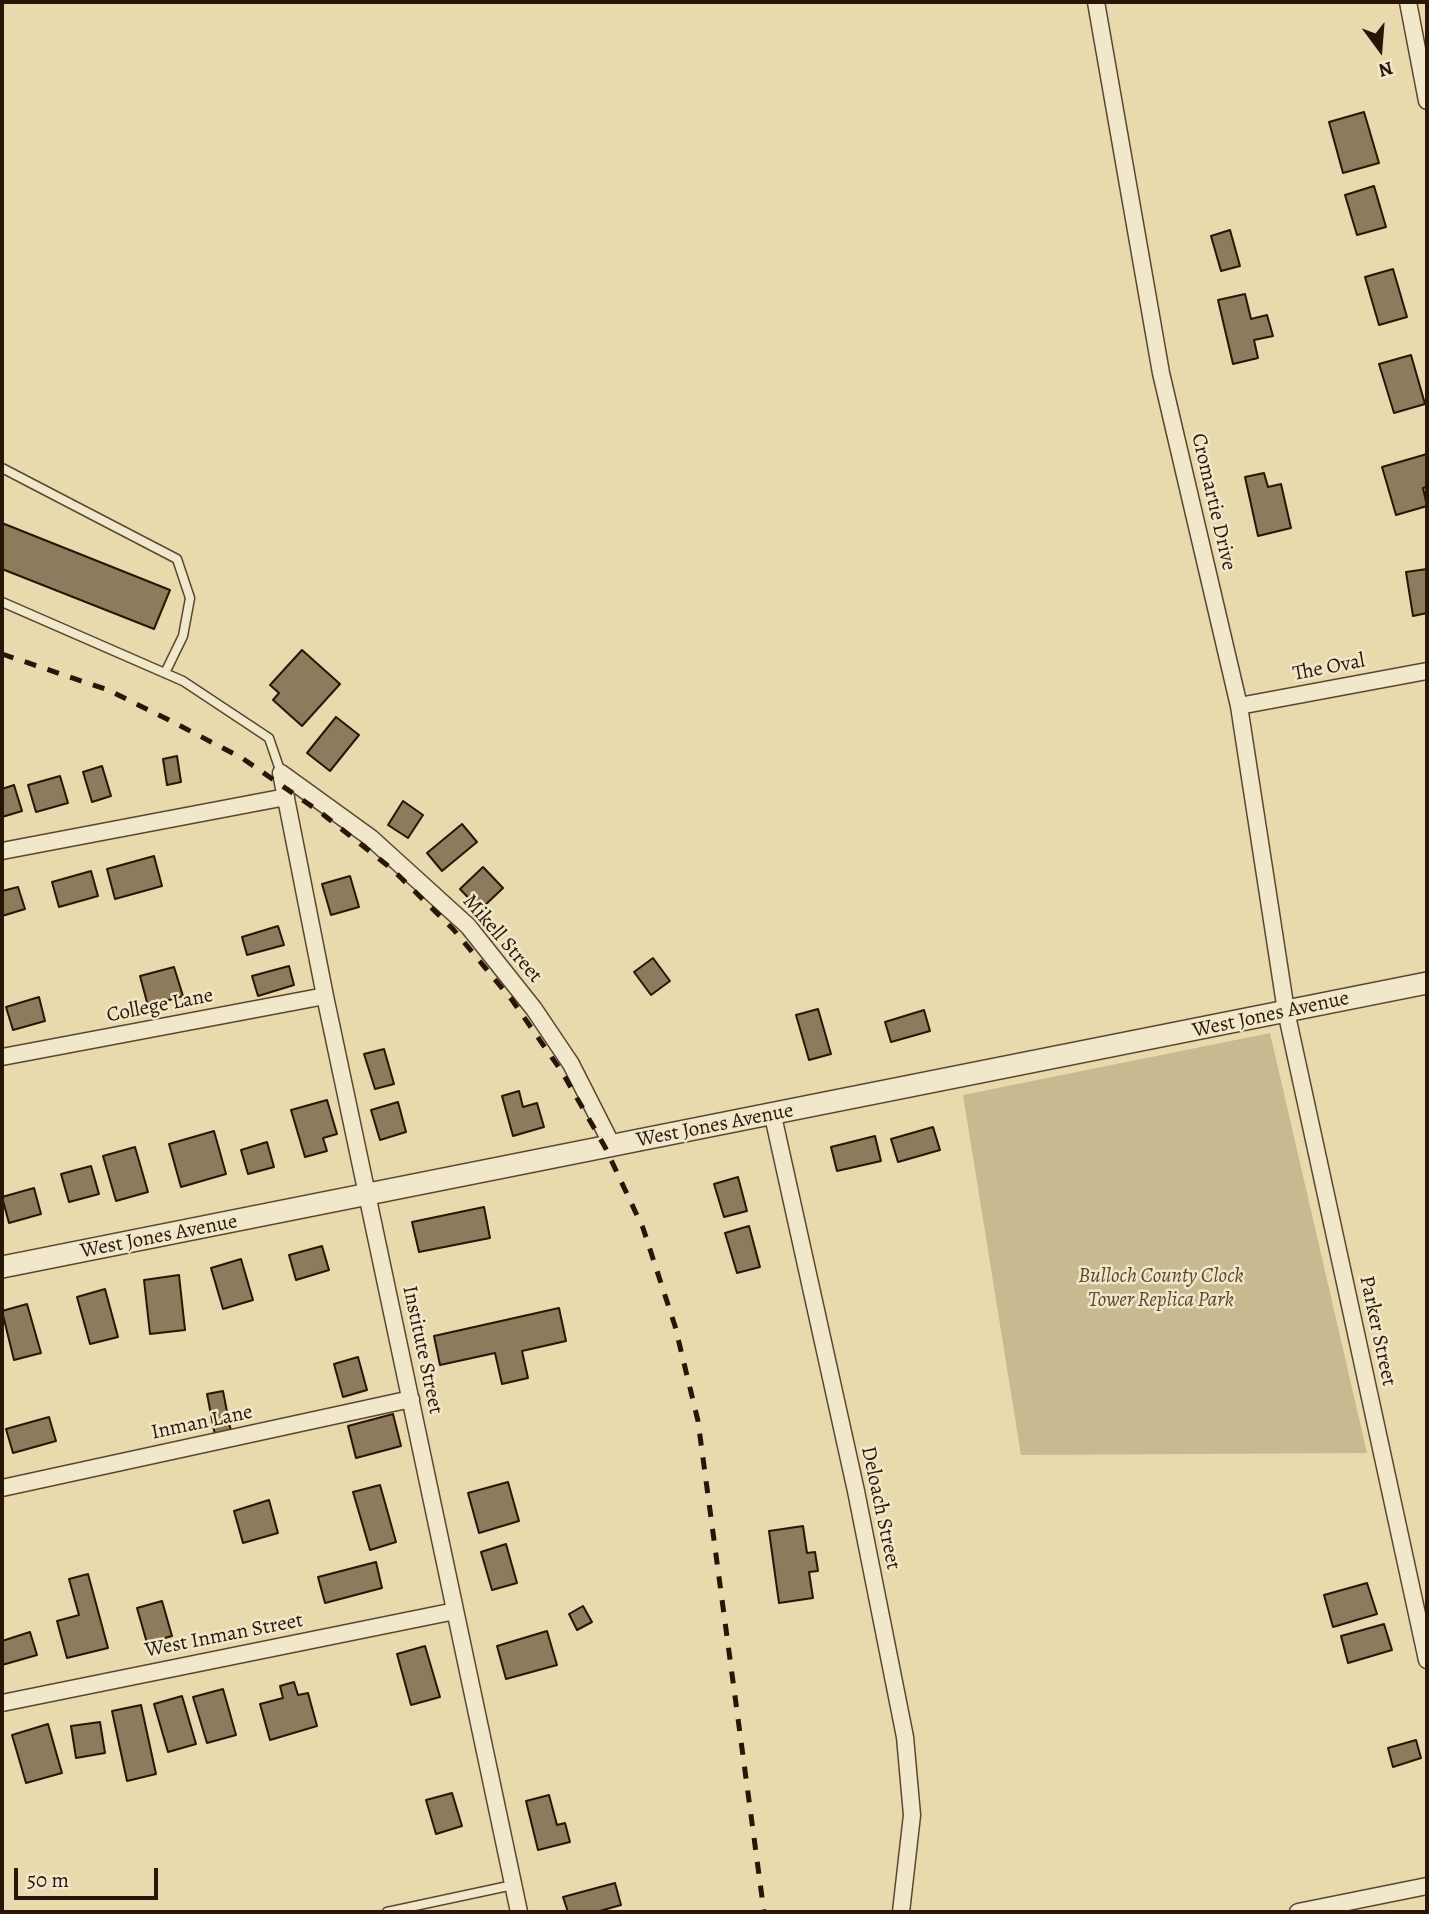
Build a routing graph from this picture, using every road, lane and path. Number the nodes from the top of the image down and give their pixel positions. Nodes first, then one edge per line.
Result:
1 (1096, 2) edge
2 (1408, 2) edge
3 (1427, 101) edge
4 (2, 468) edge
5 (2, 602) edge
6 (1427, 671) edge
7 (165, 673) junction
8 (1239, 706) junction
9 (281, 773) junction
10 (286, 797) junction
11 (2, 851) edge
12 (1427, 983) edge
13 (325, 996) junction
14 (1286, 1011) junction
15 (2, 1057) edge
16 (773, 1116) junction
17 (612, 1145) junction
18 (369, 1196) junction
19 (2, 1268) edge
20 (411, 1399) junction
21 (2, 1488) edge
22 (455, 1611) junction
23 (1427, 1660) edge
24 (2, 1703) edge
25 (513, 1885) junction
26 (1427, 1886) edge
27 (1369, 1906) edge
28 (387, 1912) edge
29 (519, 1912) edge
30 (901, 1912) edge
31 (1298, 1912) edge

1 - 8 street, Cromartie Drive
2 - 3 street
4 - 7 lane
5 - 7 lane
6 - 8 street, The Oval
7 - 9 lane
8 - 14 street, Cromartie Drive
9 - 10 street, Institute Street
9 - 17 street, Mikell Street
10 - 11 street
10 - 13 street, Institute Street
12 - 14 street, West Jones Avenue
13 - 15 street, College Lane
13 - 18 street, Institute Street
14 - 16 street, West Jones Avenue
14 - 23 street, Parker Street
16 - 17 street, West Jones Avenue
16 - 30 street, Deloach Street
17 - 18 street, West Jones Avenue
18 - 19 street, West Jones Avenue
18 - 20 street, Institute Street
20 - 21 street, Inman Lane
20 - 22 street, Institute Street
22 - 24 street, West Inman Street
22 - 25 street, Institute Street
25 - 28 lane
25 - 29 street, Institute Street
26 - 27 street
27 - 31 street

